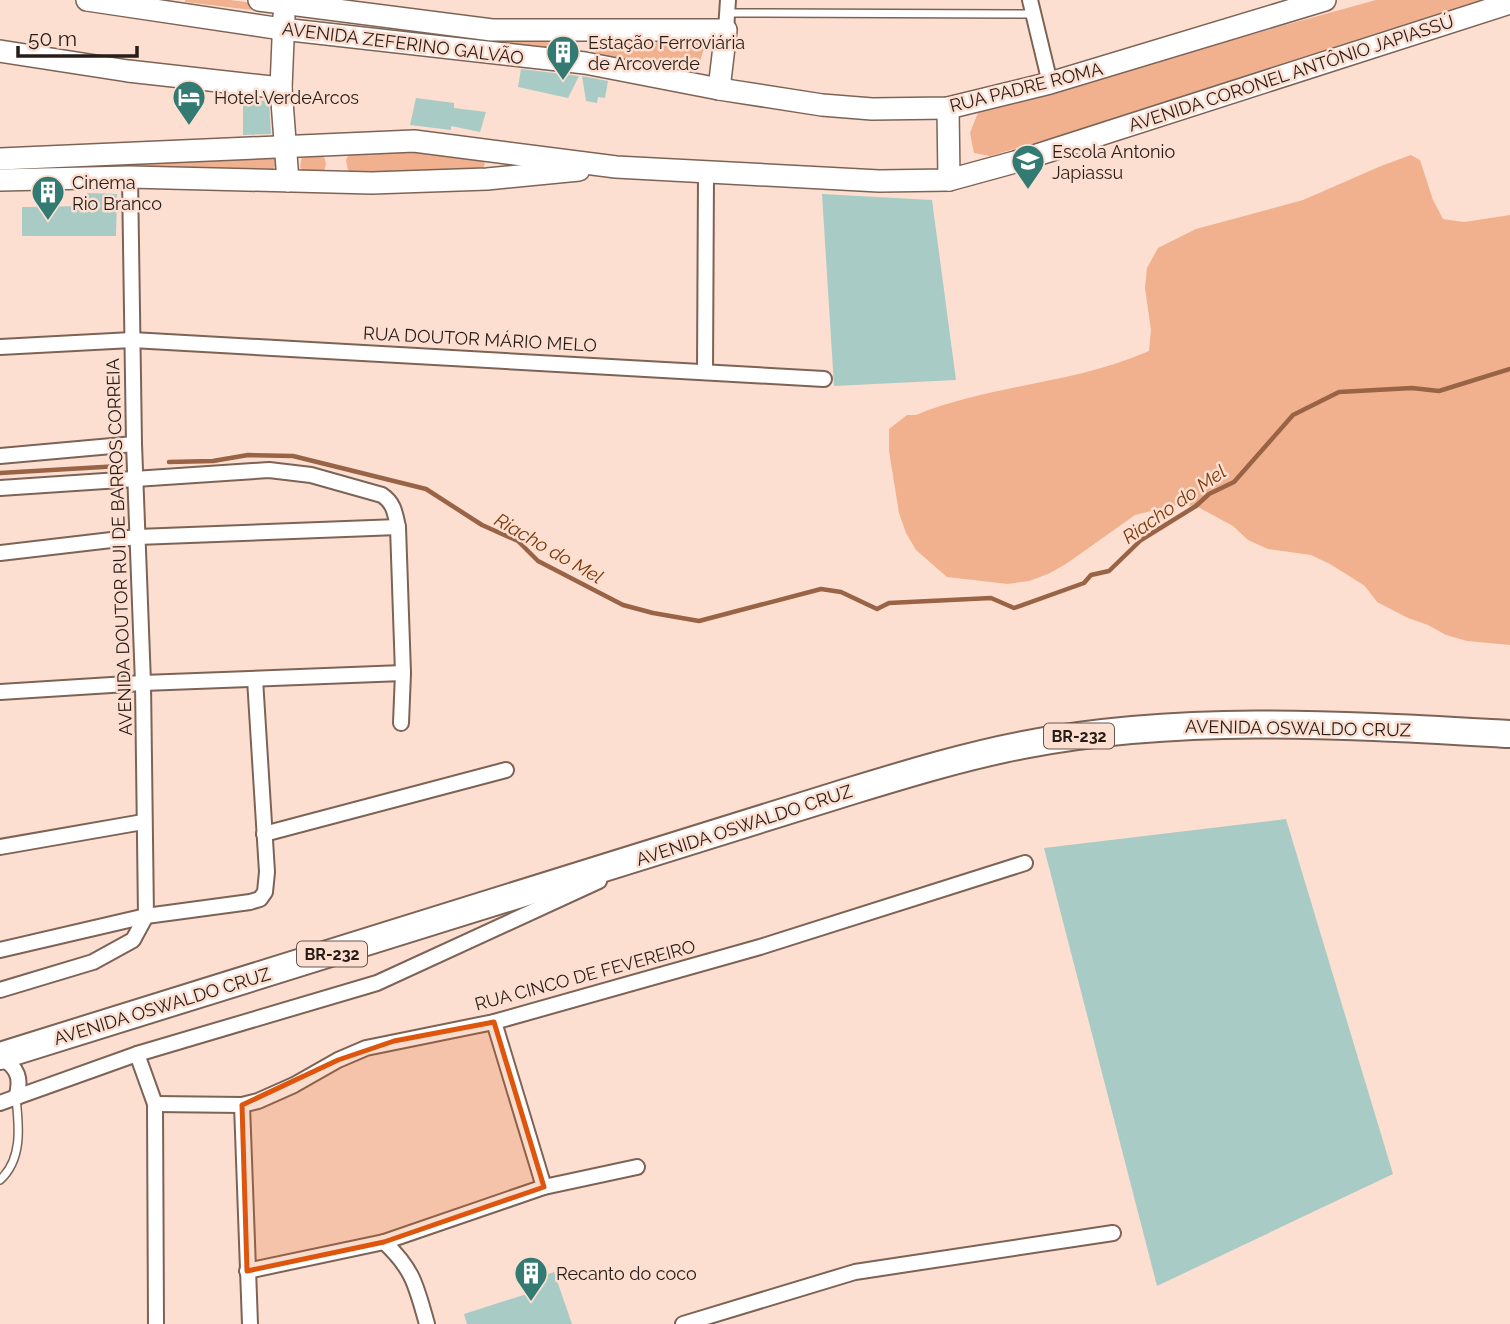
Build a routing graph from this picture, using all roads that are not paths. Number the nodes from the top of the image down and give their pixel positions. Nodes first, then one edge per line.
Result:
1 (87, 0) edge
2 (259, 0) edge
3 (1325, 0) edge
4 (286, 3) junction
5 (1510, 3) edge
6 (143, 4) edge
7 (1032, 7) edge
8 (727, 14) edge
9 (282, 29) junction
10 (587, 30) junction
11 (0, 51) edge
12 (585, 63) junction
13 (1050, 83) junction
14 (281, 89) junction
15 (719, 89) junction
16 (948, 108) junction
17 (337, 145) junction
18 (286, 146) junction
19 (489, 149) junction
20 (0, 159) edge
21 (616, 167) junction
22 (706, 173) junction
23 (131, 177) junction
24 (487, 179) junction
25 (0, 180) edge
26 (949, 180) junction
27 (288, 181) junction
28 (338, 184) junction
29 (132, 340) junction
30 (0, 347) edge
31 (705, 371) junction
32 (824, 379) dead end
33 (134, 444) junction
34 (0, 456) edge
35 (136, 477) junction
36 (0, 488) edge
37 (398, 527) junction
38 (136, 537) junction
39 (0, 553) edge
40 (402, 673) junction
41 (255, 679) junction
42 (143, 683) junction
43 (0, 692) edge
44 (401, 723) dead end
45 (1510, 734) edge
46 (506, 770) dead end
47 (144, 822) junction
48 (264, 834) junction
49 (0, 847) edge
50 (664, 851) junction
51 (1025, 863) dead end
52 (146, 916) junction
53 (0, 950) edge
54 (0, 990) edge
55 (494, 1022) junction
56 (137, 1054) junction
57 (0, 1057) edge
58 (16, 1098) junction
59 (0, 1103) edge
60 (155, 1104) junction
61 (242, 1105) junction
62 (637, 1167) dead end
63 (0, 1180) edge
64 (544, 1187) junction
65 (1113, 1233) dead end
66 (384, 1242) junction
67 (247, 1271) junction
68 (156, 1324) edge
69 (250, 1324) edge
70 (427, 1324) edge
71 (683, 1324) edge

1 - 6 street, AVENIDA ZEFERINO GALVÃO
2 - 4 street, AVENIDA ZEFERINO GALVÃO
3 - 13 street, RUA PADRE ROMA
4 - 9 street
4 - 10 street, AVENIDA ZEFERINO GALVÃO
5 - 26 street, AVENIDA CORONEL ANTÔNIO JAPIASSÚ
6 - 9 street, AVENIDA ZEFERINO GALVÃO
7 - 8 lane
7 - 13 street
8 - 10 street, AVENIDA ZEFERINO GALVÃO
8 - 15 street
9 - 12 street, AVENIDA ZEFERINO GALVÃO
9 - 14 street
10 - 12 street
11 - 14 street
12 - 15 street, AVENIDA ZEFERINO GALVÃO
13 - 16 street, RUA PADRE ROMA
14 - 18 street
15 - 16 street, RUA PADRE ROMA
16 - 26 street
17 - 18 street
17 - 19 street
17 - 28 street
18 - 20 street
18 - 27 street
19 - 21 street
19 - 24 street
21 - 22 street, AVENIDA CORONEL ANTÔNIO JAPIASSÚ
21 - 24 street
22 - 26 street, AVENIDA CORONEL ANTÔNIO JAPIASSÚ
22 - 31 street
23 - 25 street
23 - 27 street
23 - 29 street, AVENIDA DOUTOR RUI DE BARROS CORREIA
24 - 28 street
27 - 28 street
29 - 30 street, RUA DOUTOR MÁRIO MELO
29 - 31 street, RUA DOUTOR MÁRIO MELO
29 - 33 street, AVENIDA DOUTOR RUI DE BARROS CORREIA
31 - 32 street, RUA DOUTOR MÁRIO MELO
33 - 34 street
33 - 35 street, AVENIDA DOUTOR RUI DE BARROS CORREIA
35 - 36 street
35 - 37 street
35 - 38 street, AVENIDA DOUTOR RUI DE BARROS CORREIA
37 - 38 street
37 - 40 street
38 - 39 street
38 - 42 street, AVENIDA DOUTOR RUI DE BARROS CORREIA
40 - 41 street
40 - 44 street
41 - 42 street
41 - 48 street
42 - 43 street
42 - 47 street, AVENIDA DOUTOR RUI DE BARROS CORREIA
45 - 50 highway, AVENIDA OSWALDO CRUZ / BR-232
46 - 48 street
47 - 49 street
47 - 52 street, AVENIDA DOUTOR RUI DE BARROS CORREIA
48 - 52 street
50 - 56 street
50 - 57 highway, AVENIDA OSWALDO CRUZ / BR-232
51 - 55 street, RUA CINCO DE FEVEREIRO
52 - 53 street
52 - 54 street
55 - 61 street, RUA CINCO DE FEVEREIRO
55 - 64 street
56 - 58 street
56 - 60 street
57 - 58 street
58 - 59 street
58 - 63 lane
60 - 61 street, RUA CINCO DE FEVEREIRO
60 - 68 street
61 - 67 street
62 - 64 street
64 - 66 street
65 - 71 street
66 - 67 street
66 - 70 street
67 - 69 street

